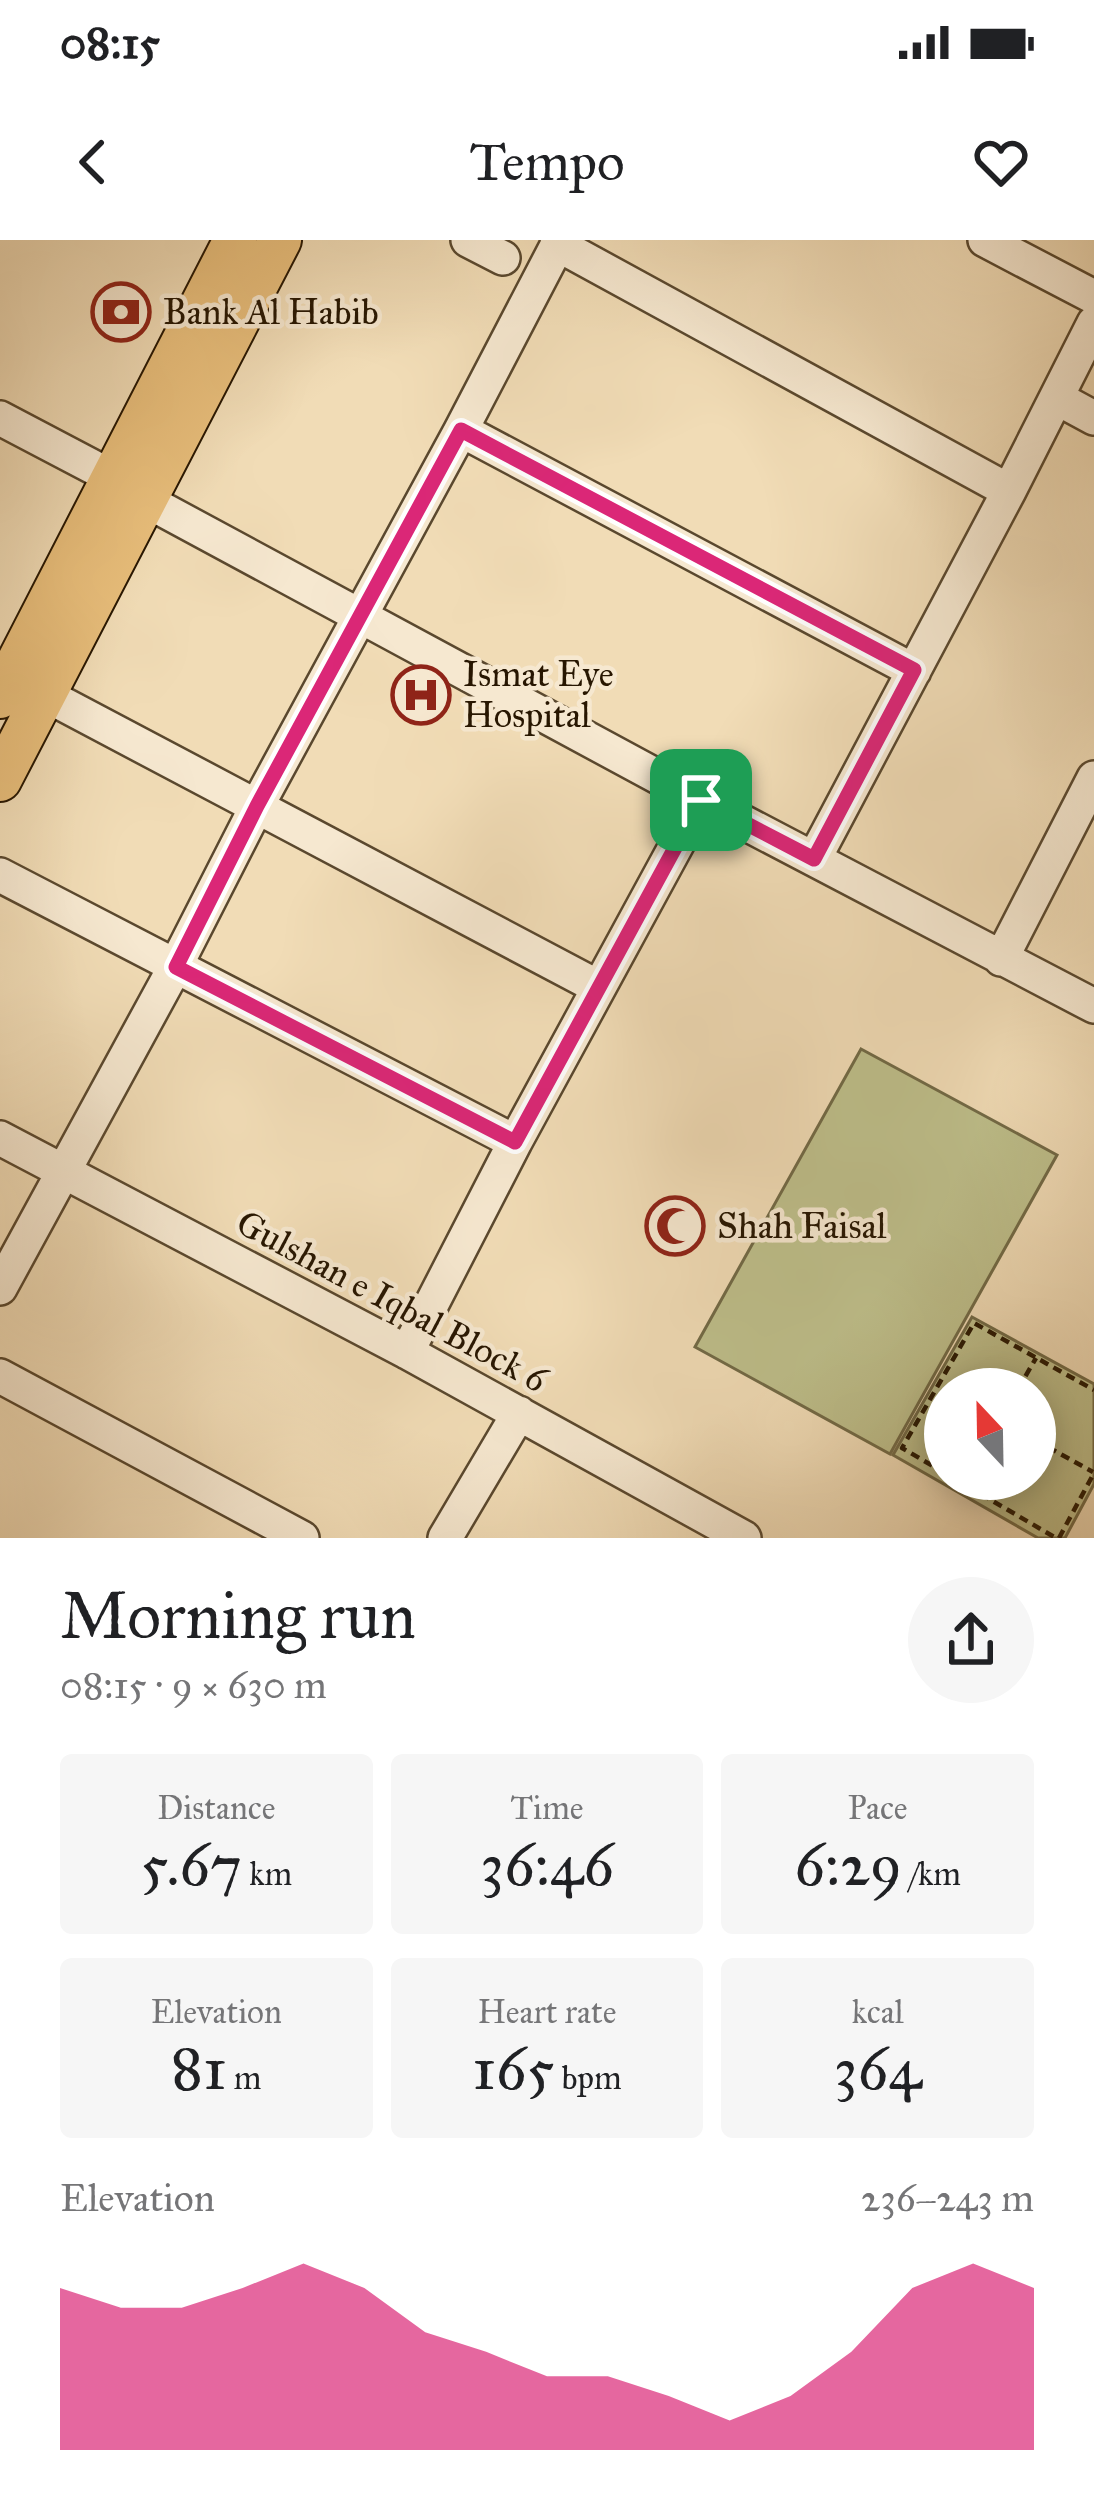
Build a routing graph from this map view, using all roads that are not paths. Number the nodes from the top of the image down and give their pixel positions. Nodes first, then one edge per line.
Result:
1 (235, 240) edge
2 (280, 240) edge
3 (468, 240) edge
4 (985, 240) edge
5 (558, 242) edge
6 (503, 258) dead end
7 (1094, 297) edge
8 (1094, 323) edge
9 (1057, 398) junction
10 (0, 418) edge
11 (1094, 418) edge
12 (461, 430) junction
13 (130, 490) junction
14 (1010, 491) junction
15 (360, 615) junction
16 (914, 670) junction
17 (44, 694) junction
18 (0, 697) edge
19 (1094, 778) edge
20 (0, 780) edge
21 (701, 800) junction
22 (257, 806) junction
23 (814, 859) junction
24 (0, 875) edge
25 (1001, 959) junction
26 (176, 967) junction
27 (598, 986) junction
28 (1094, 1006) edge
29 (0, 1138) edge
30 (515, 1142) junction
31 (65, 1170) junction
32 (0, 1288) edge
33 (407, 1352) junction
34 (0, 1376) edge
35 (519, 1413) junction
36 (699, 1528) edge
37 (302, 1538) edge
38 (445, 1538) edge
39 (744, 1538) edge

1 - 13 main road
2 - 13 main road
3 - 6 street
4 - 7 street
5 - 12 street
5 - 14 street
8 - 9 street
9 - 11 street
9 - 14 street
10 - 13 street
12 - 15 street
12 - 16 street
13 - 15 street
13 - 17 main road
13 - 18 main road
14 - 16 street
15 - 21 street
15 - 22 street
16 - 23 street
17 - 20 main road
17 - 22 street
19 - 25 street
21 - 23 street
21 - 27 street
22 - 26 street
22 - 27 street
23 - 25 street
24 - 26 street
25 - 28 street
26 - 30 street
26 - 31 street
27 - 30 street
29 - 31 street, Gulshan e Iqbal Block 6
30 - 33 street
31 - 32 street
31 - 33 street, Gulshan e Iqbal Block 6
33 - 35 street, Gulshan e Iqbal Block 6
34 - 37 street
35 - 36 street, Gulshan e Iqbal Block 6
35 - 38 street
36 - 39 street, Gulshan e Iqbal Block 6

